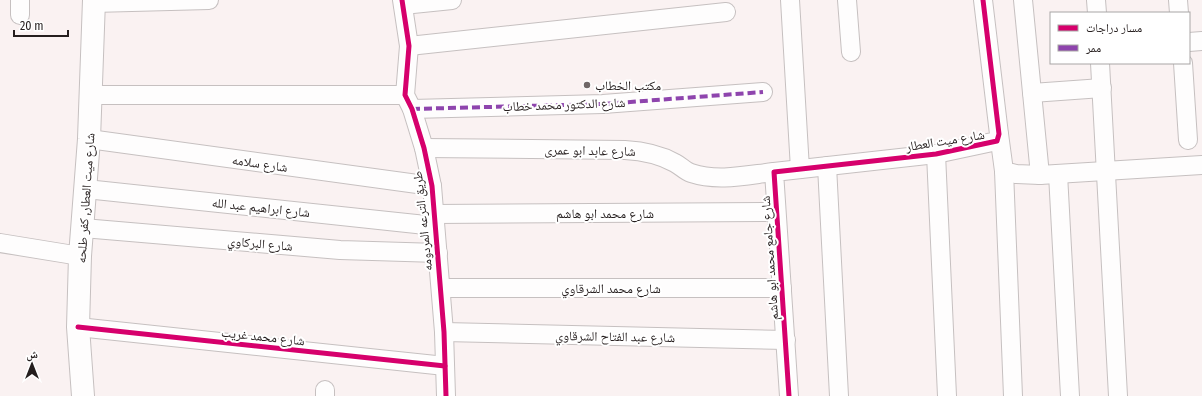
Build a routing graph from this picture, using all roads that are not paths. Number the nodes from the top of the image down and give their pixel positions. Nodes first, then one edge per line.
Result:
1 (209, 0) edge
2 (452, 0) edge
3 (790, 0) edge
4 (847, 0) edge
5 (983, 0) edge
6 (1023, 0) edge
7 (1096, 0) edge
8 (1178, 0) edge
9 (94, 2) edge
10 (402, 2) edge
11 (726, 12) dead end
12 (1097, 12) edge
13 (1179, 12) edge
14 (1202, 41) edge
15 (1190, 42) edge
16 (409, 46) junction
17 (851, 52) dead end
18 (1100, 64) edge
19 (1183, 64) edge
20 (1102, 88) junction
21 (763, 92) dead end
22 (1032, 93) junction
23 (90, 95) junction
24 (409, 102) junction
25 (998, 134) junction
26 (89, 139) junction
27 (1188, 140) dead end
28 (424, 148) junction
29 (936, 154) junction
30 (1202, 165) edge
31 (827, 166) junction
32 (800, 169) junction
33 (1004, 171) junction
34 (1107, 171) junction
35 (774, 172) junction
36 (1058, 174) junction
37 (1040, 175) junction
38 (432, 186) junction
39 (86, 188) junction
40 (776, 212) junction
41 (435, 220) junction
42 (83, 228) junction
43 (0, 243) edge
44 (438, 253) junction
45 (80, 256) junction
46 (441, 288) junction
47 (782, 288) junction
48 (78, 327) junction
49 (444, 332) junction
50 (786, 340) junction
51 (445, 366) junction
52 (83, 396) edge
53 (446, 396) edge
54 (789, 396) edge
55 (839, 396) edge
56 (947, 396) edge
57 (1013, 396) edge
58 (1070, 396) edge
59 (1118, 396) edge

1 - 9 street
2 - 10 street
3 - 32 street
4 - 17 street
5 - 25 street, شارع ميت العطار
6 - 22 street
7 - 12 street
8 - 13 street
9 - 23 main road, شارع ميت العطار, كفر طلحه
10 - 16 street, طريق الترعه المردومه
11 - 16 street
14 - 15 street
16 - 24 street, طريق الترعه المردومه
18 - 20 street
19 - 27 street
20 - 22 street
20 - 34 street
21 - 24 street, شارع الدكتور محمد خطاب
22 - 37 street
23 - 24 street, شارع الدكتور محمد خطاب
23 - 26 main road, شارع ميت العطار, كفر طلحه
24 - 28 street, طريق الترعه المردومه
25 - 29 street, شارع ميت العطار
25 - 33 street
26 - 38 street, شارع سلامه
26 - 39 main road, شارع ميت العطار, كفر طلحه
28 - 35 street, شارع عابد ابو عمرى
28 - 38 street, طريق الترعه المردومه
29 - 31 street, شارع ميت العطار
29 - 56 street
30 - 34 street
31 - 32 street
31 - 55 street
32 - 35 street
33 - 37 street
33 - 57 street
34 - 36 street
34 - 59 street
35 - 40 street, شارع جامع محمد ابو هاشم
36 - 37 street
36 - 58 street
38 - 41 street, طريق الترعه المردومه
39 - 41 street, شارع ابراهيم عبد الله
39 - 42 main road, شارع ميت العطار, كفر طلحه
40 - 41 street, شارع محمد ابو هاشم
40 - 47 street, شارع جامع محمد ابو هاشم
41 - 44 street, طريق الترعه المردومه
42 - 44 street, شارع البركاوي
42 - 45 main road, شارع ميت العطار, كفر طلحه
43 - 45 street
44 - 46 street, طريق الترعه المردومه
45 - 48 main road, شارع ميت العطار, كفر طلحه
46 - 47 street, شارع محمد الشرقاوي
46 - 49 street, طريق الترعه المردومه
47 - 50 street, شارع جامع محمد ابو هاشم
48 - 51 street, شارع محمد غريب
48 - 52 main road, شارع ميت العطار, كفر طلحه
49 - 50 street, شارع عبد الفتاح الشرقاوي
49 - 51 street, طريق الترعه المردومه
50 - 54 street, شارع جامع محمد ابو هاشم
51 - 53 street, طريق الترعه المردومه

